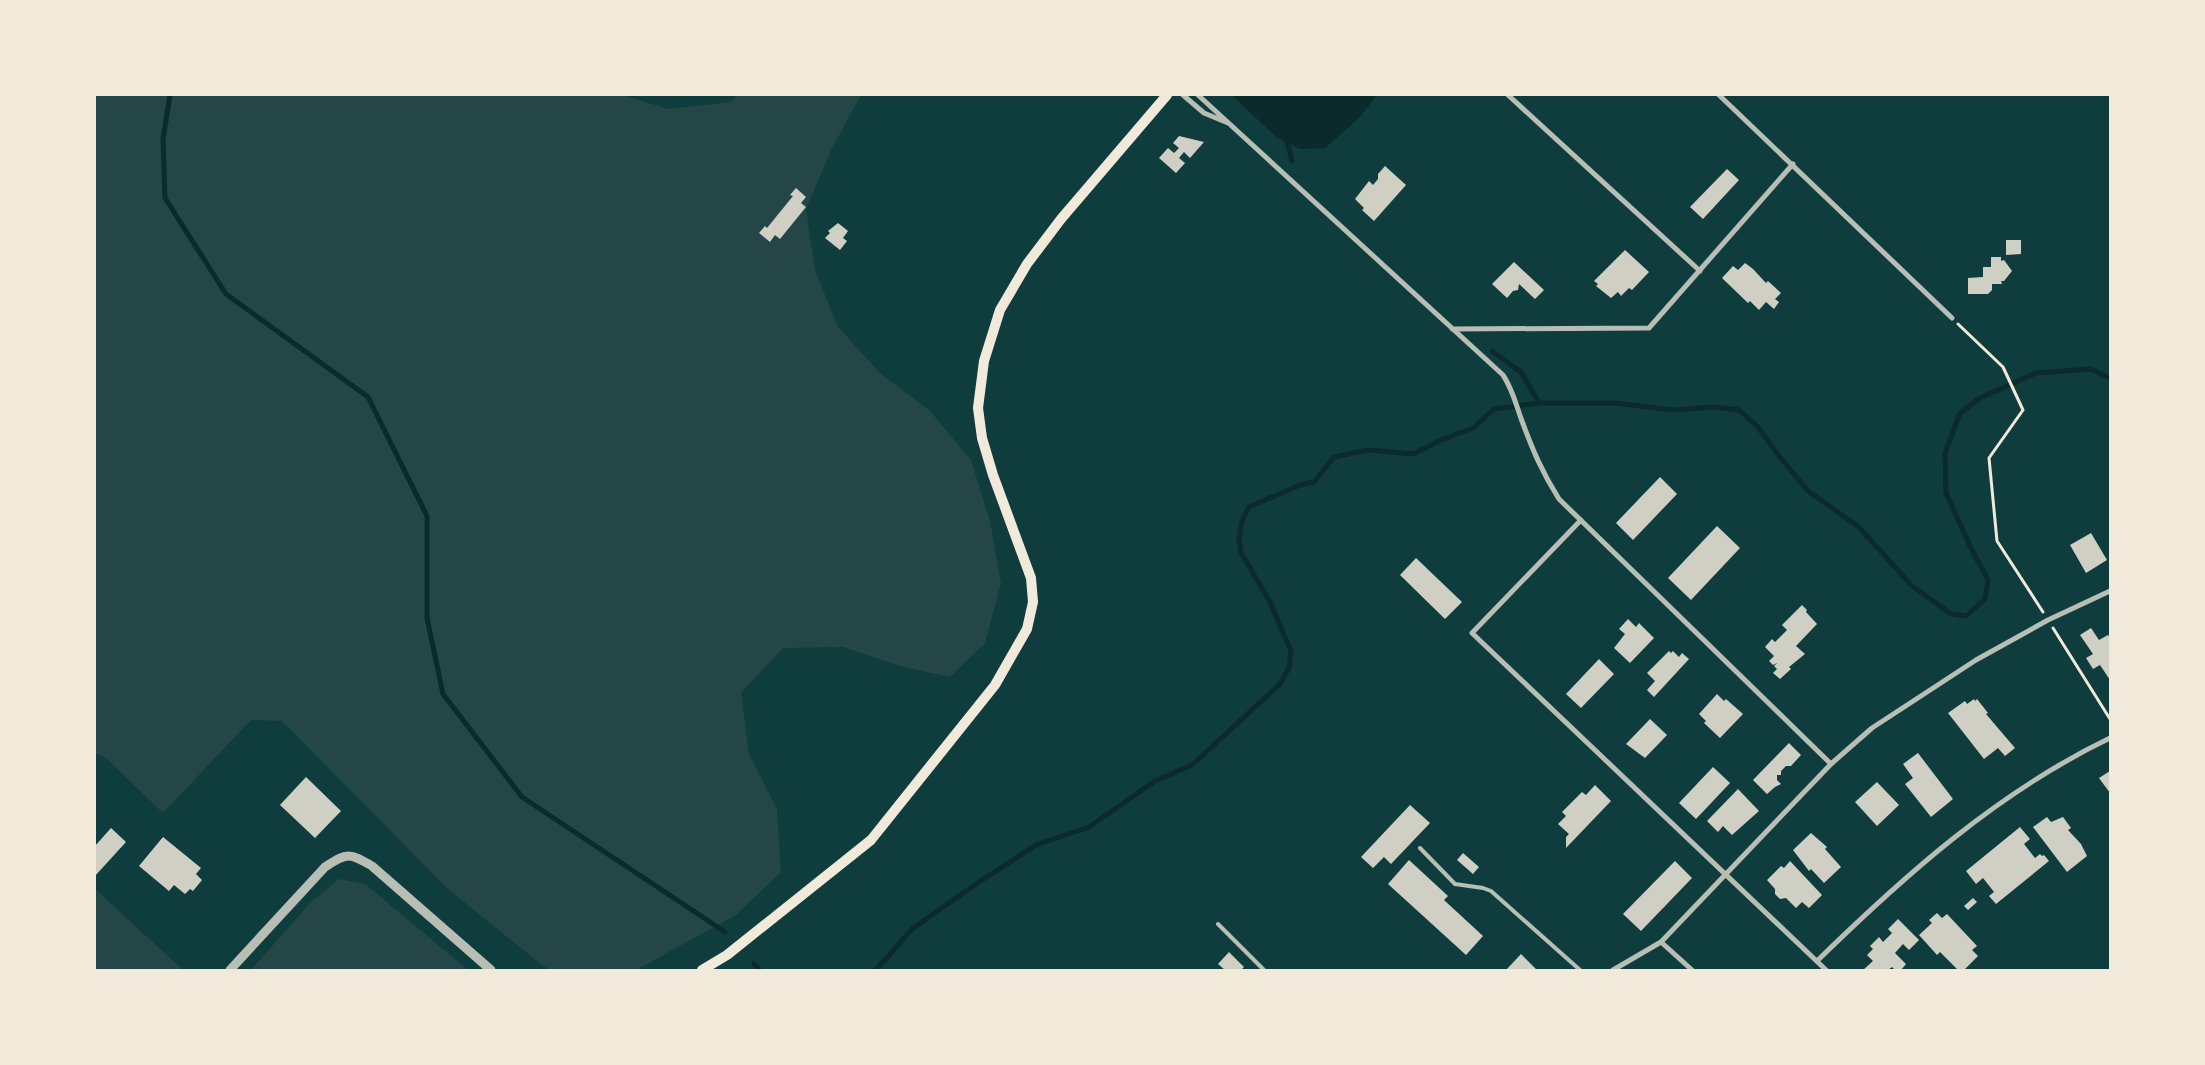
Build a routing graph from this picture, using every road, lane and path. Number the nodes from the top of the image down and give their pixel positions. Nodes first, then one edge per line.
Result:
1 (1167, 95) edge
2 (1183, 95) edge
3 (1198, 95) edge
4 (1508, 95) edge
5 (1719, 95) edge
6 (1231, 124) junction
7 (1793, 164) junction
8 (1700, 271) junction
9 (1952, 318) joint
10 (1452, 328) junction
11 (1581, 520) junction
12 (2110, 591) edge
13 (2048, 620) junction
14 (2110, 719) edge
15 (2110, 738) edge
16 (1831, 764) junction
17 (1420, 848) dead end
18 (1725, 874) junction
19 (1218, 924) dead end
20 (1661, 942) junction
21 (1817, 961) junction
22 (230, 970) edge
23 (492, 970) edge
24 (702, 970) edge
25 (1264, 970) edge
26 (1580, 970) edge
27 (1613, 970) edge
28 (1692, 970) edge
29 (1826, 970) edge

1 - 24 main road
2 - 6 street
3 - 6 street
4 - 8 street
5 - 7 street
6 - 10 street
7 - 8 street
7 - 9 street
8 - 10 street
9 - 13 path
10 - 11 street
11 - 16 street
11 - 18 street
12 - 13 street
13 - 14 path
13 - 16 street
15 - 21 street
16 - 18 street
17 - 26 lane
18 - 20 street
18 - 21 street
19 - 25 lane
20 - 27 street
20 - 28 street
21 - 29 street
22 - 23 street

